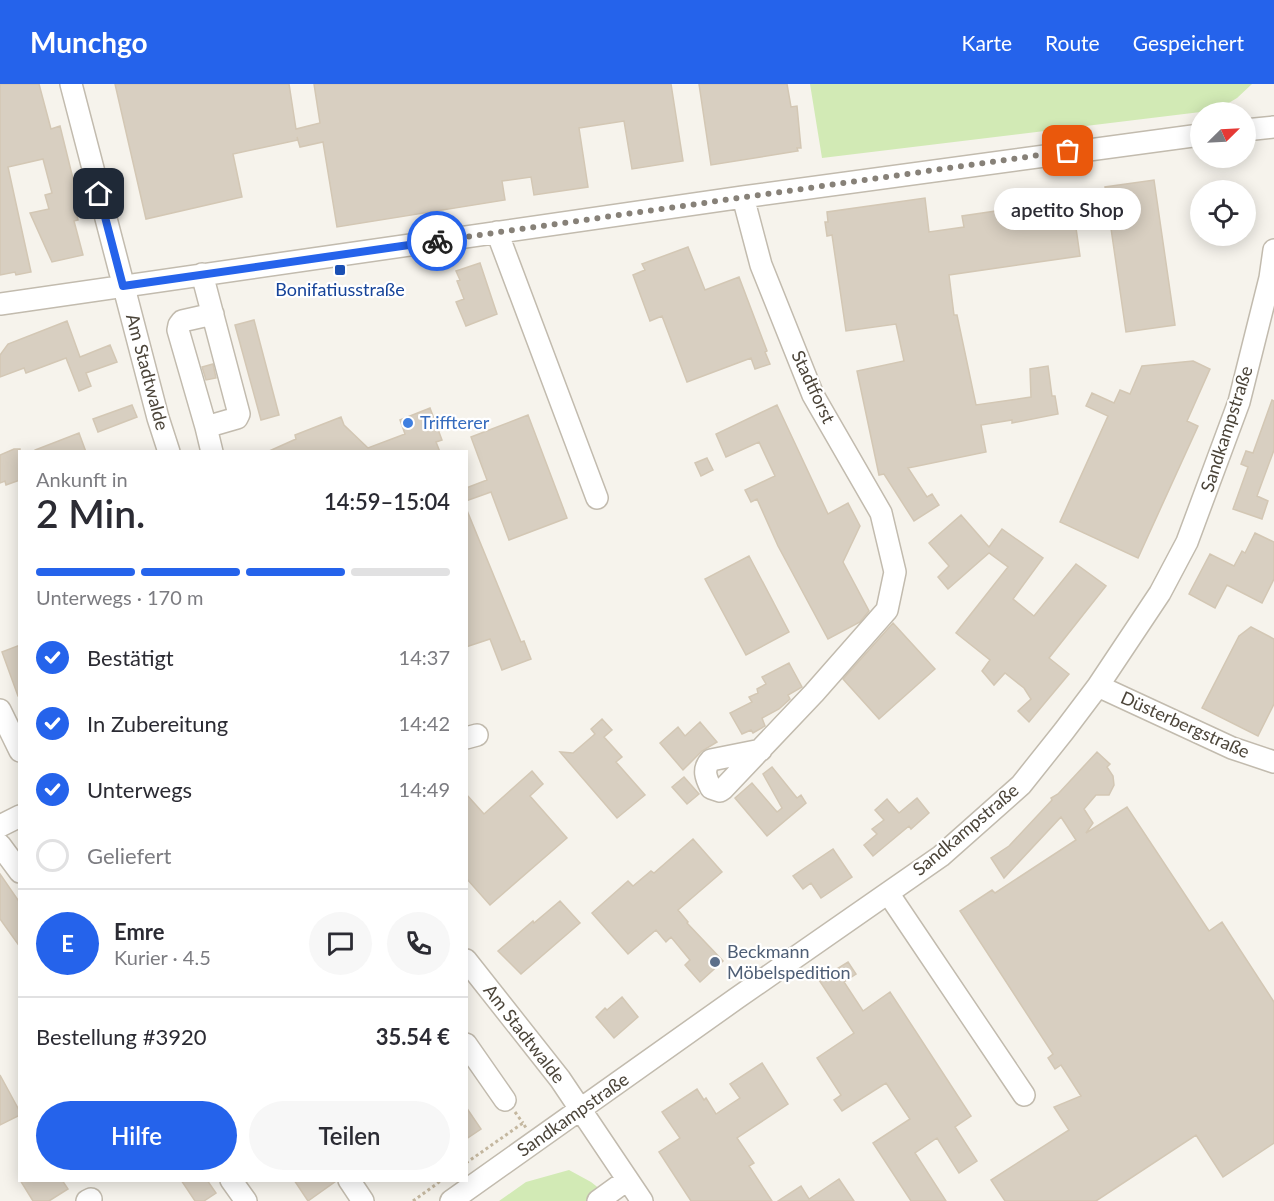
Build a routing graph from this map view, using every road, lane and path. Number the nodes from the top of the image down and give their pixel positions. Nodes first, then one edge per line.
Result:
1 (71, 84) edge
2 (1274, 127) edge
3 (1256, 129) edge
4 (1190, 136) edge
5 (743, 197) junction
6 (497, 232) junction
7 (1274, 250) edge
8 (202, 274) junction
9 (123, 286) junction
10 (0, 304) edge
11 (213, 314) junction
12 (206, 427) junction
13 (168, 450) edge
14 (212, 450) edge
15 (597, 498) dead end
16 (1098, 686) junction
17 (0, 711) edge
18 (18, 747) edge
19 (761, 750) dead end
20 (1274, 762) edge
21 (18, 817) edge
22 (0, 826) edge
23 (0, 845) edge
24 (18, 869) edge
25 (888, 893) junction
26 (468, 963) edge
27 (468, 1047) edge
28 (1024, 1095) dead end
29 (506, 1100) dead end
30 (581, 1110) junction
31 (627, 1180) junction
32 (232, 1182) edge
33 (350, 1182) edge
34 (439, 1182) edge
35 (246, 1201) edge
36 (363, 1201) edge
37 (413, 1201) edge
38 (451, 1201) edge
39 (598, 1201) edge
40 (642, 1201) edge

1 - 9 street, Am Stadtwalde
2 - 3 street
4 - 5 street
5 - 6 street
5 - 19 street, Stadtforst
6 - 8 street
6 - 15 street
7 - 16 street, Sandkampstraße
8 - 9 street
8 - 11 street
9 - 10 street
9 - 13 street, Am Stadtwalde
11 - 12 street
11 - 12 street
12 - 14 street
16 - 20 street, Düsterbergstraße
16 - 25 street, Sandkampstraße
17 - 18 street
21 - 22 street
23 - 24 street
25 - 28 street
25 - 30 street, Sandkampstraße
26 - 30 street, Am Stadtwalde
27 - 29 street
30 - 31 street, Am Stadtwalde
30 - 38 street, Sandkampstraße
31 - 39 street
31 - 40 street, Am Stadtwalde
32 - 35 street
33 - 36 street
34 - 37 path

